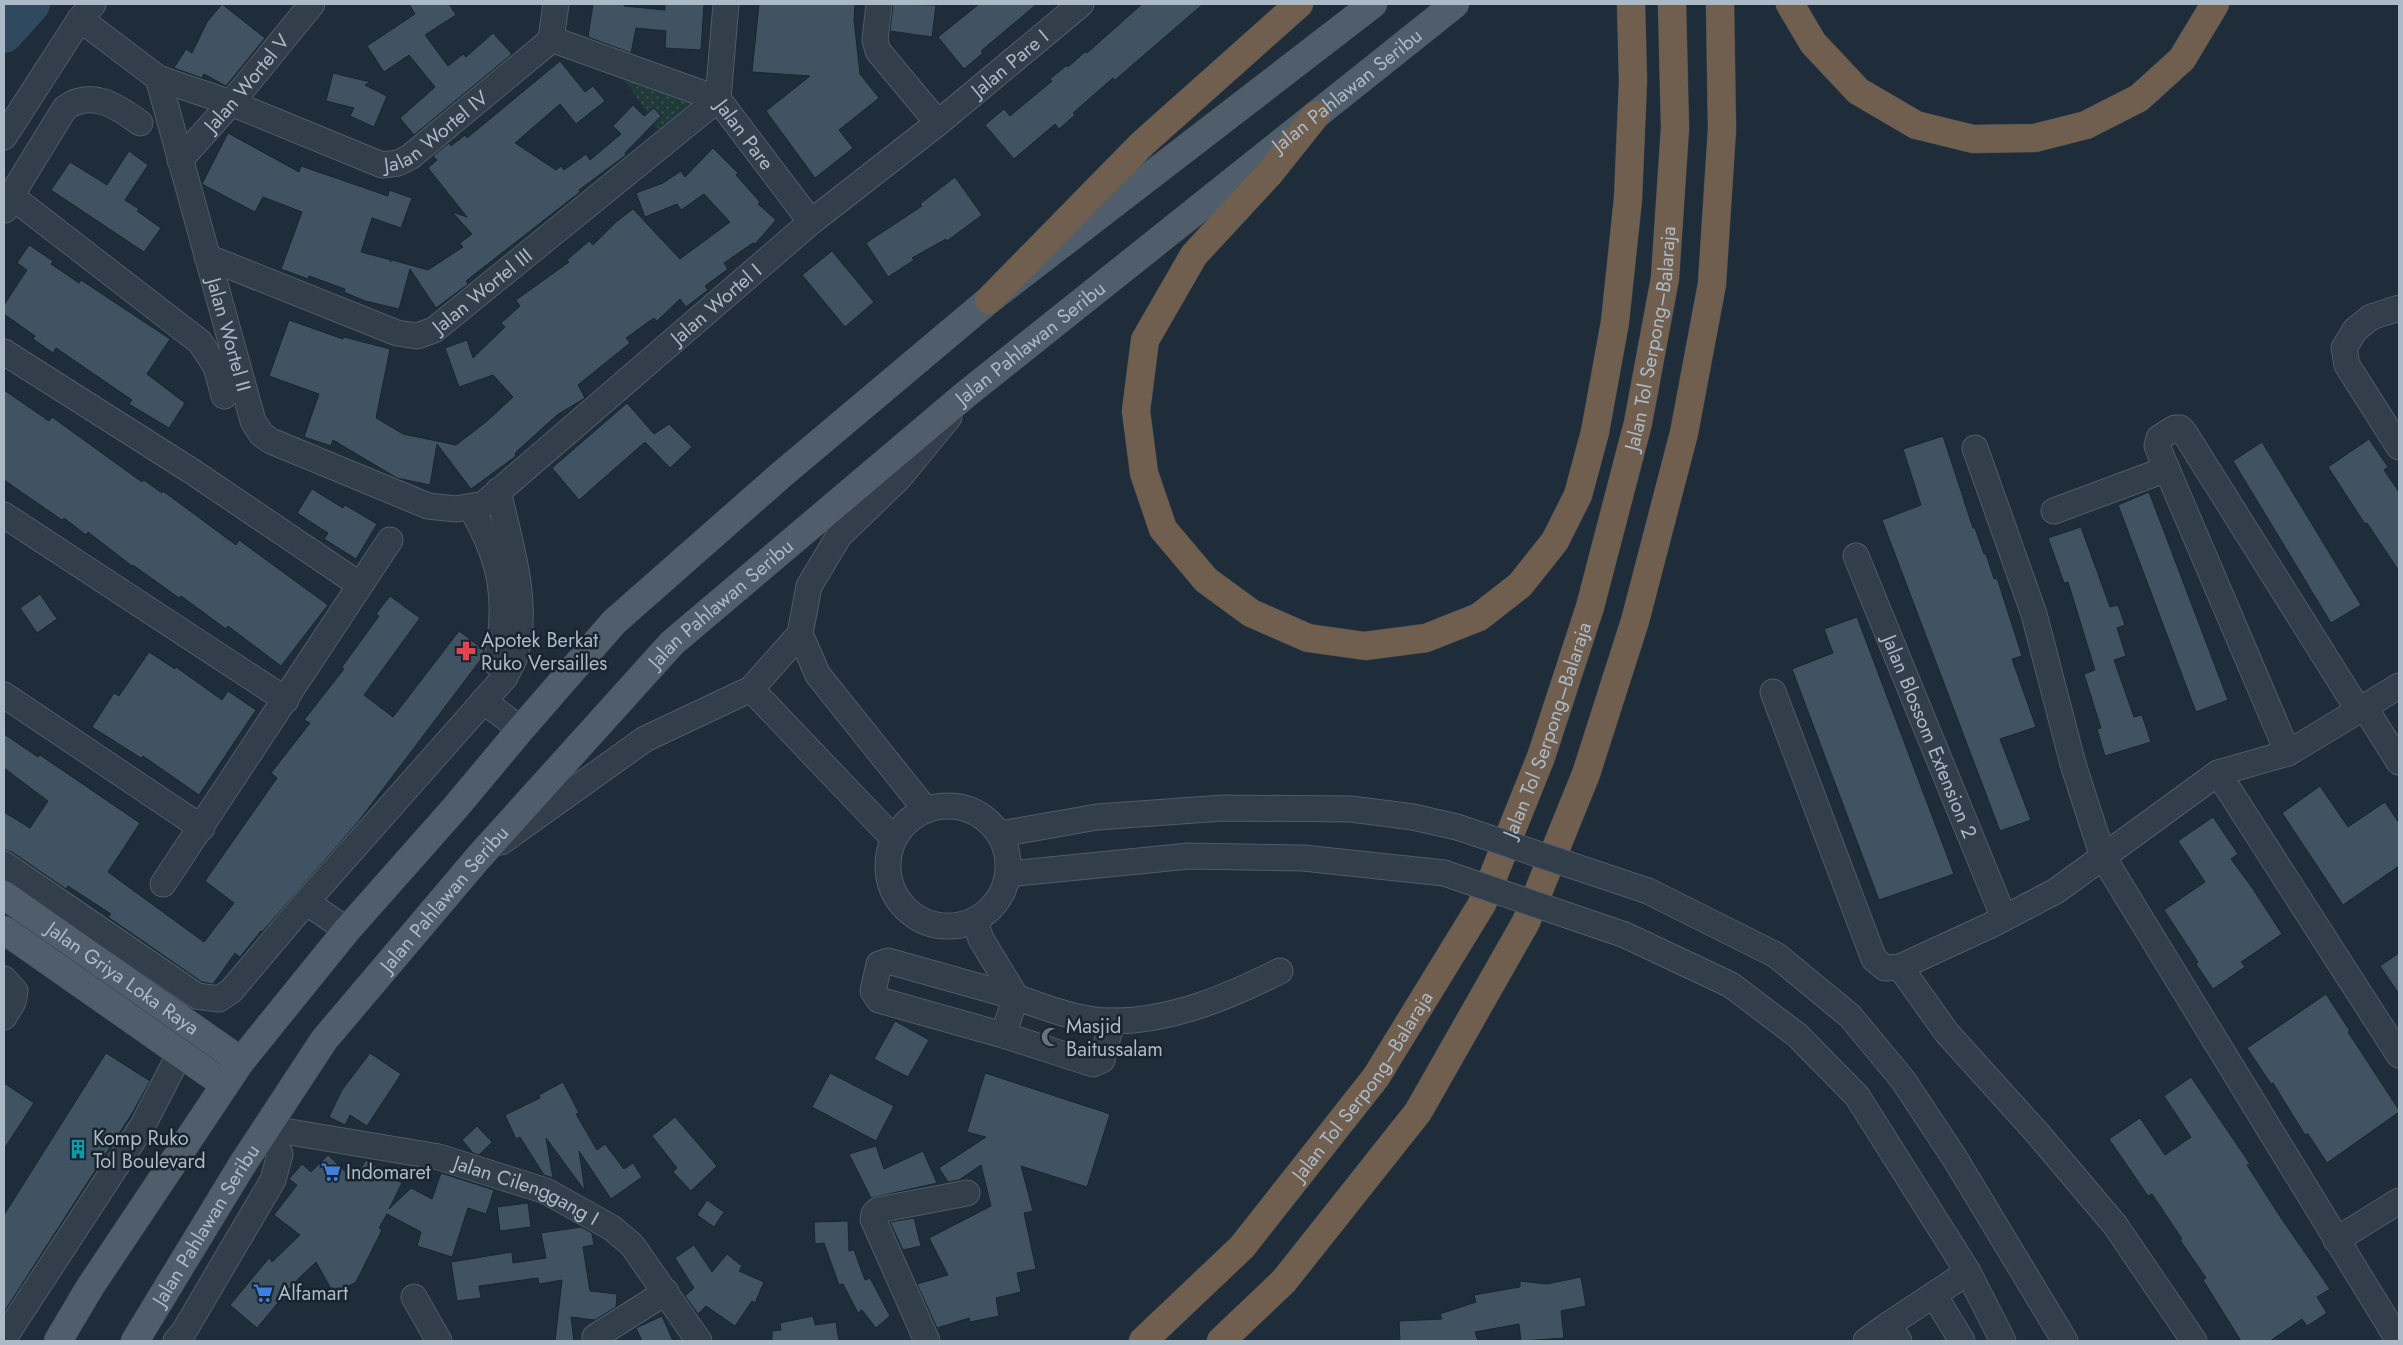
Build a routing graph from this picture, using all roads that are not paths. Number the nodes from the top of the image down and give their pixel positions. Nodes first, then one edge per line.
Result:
1 (312, 4) edge
2 (556, 4) edge
3 (726, 4) edge
4 (879, 4) edge
5 (1081, 4) edge
6 (1299, 4) edge
7 (1373, 4) edge
8 (1455, 4) edge
9 (1630, 4) edge
10 (1672, 4) edge
11 (1720, 4) edge
12 (1790, 4) edge
13 (2216, 4) edge
14 (86, 11) edge
15 (551, 39) junction
16 (158, 78) junction
17 (718, 100) junction
18 (231, 103) junction
19 (1316, 115) junction
20 (140, 123) dead end
21 (938, 123) junction
22 (4, 137) edge
23 (180, 160) junction
24 (7, 204) edge
25 (811, 222) junction
26 (207, 257) junction
27 (989, 300) junction
28 (2399, 308) edge
29 (4, 352) edge
30 (965, 395) junction
31 (224, 396) dead end
32 (2399, 446) edge
33 (1975, 448) dead end
34 (2168, 469) junction
35 (498, 491) junction
36 (471, 508) junction
37 (2054, 511) dead end
38 (4, 515) edge
39 (390, 540) dead end
40 (1856, 556) dead end
41 (360, 585) junction
42 (800, 634) junction
43 (2399, 686) edge
44 (751, 689) junction
45 (1773, 692) dead end
46 (4, 695) edge
47 (286, 700) junction
48 (483, 701) junction
49 (2362, 710) junction
50 (520, 729) junction
51 (2288, 753) junction
52 (2399, 762) edge
53 (2218, 773) junction
54 (926, 810) junction
55 (202, 828) junction
56 (1000, 834) junction
57 (894, 839) junction
58 (2103, 857) junction
59 (478, 858) junction
60 (4, 864) edge
61 (1008, 874) junction
62 (163, 884) dead end
63 (4, 895) edge
64 (306, 902) junction
65 (2004, 918) junction
66 (975, 922) junction
67 (4, 930) edge
68 (347, 930) junction
69 (1900, 967) junction
70 (1280, 971) dead end
71 (7, 980) edge
72 (1016, 997) junction
73 (4, 1017) edge
74 (1112, 1021) junction
75 (1004, 1035) junction
76 (180, 1053) junction
77 (2399, 1055) edge
78 (241, 1061) junction
79 (224, 1084) junction
80 (266, 1128) junction
81 (967, 1193) dead end
82 (2399, 1201) edge
83 (2336, 1240) junction
84 (1968, 1272) junction
85 (666, 1292) junction
86 (1934, 1296) junction
87 (414, 1297) dead end
88 (1893, 1333) edge
89 (595, 1336) dead end
90 (4, 1338) edge
91 (58, 1341) edge
92 (135, 1341) edge
93 (176, 1341) edge
94 (439, 1341) edge
95 (699, 1341) edge
96 (927, 1341) edge
97 (1143, 1341) edge
98 (1220, 1341) edge
99 (1866, 1341) edge
100 (1962, 1341) edge
101 (2003, 1341) edge
102 (2065, 1341) edge
103 (2194, 1341) edge
104 (2399, 1341) edge

1 - 18 street, Jalan Wortel V
2 - 15 street
3 - 17 street, Jalan Pare
4 - 21 street
5 - 21 street, Jalan Pare I
6 - 27 highway
7 - 27 main road
8 - 19 main road, Jalan Pahlawan Seribu
9 - 19 highway
10 - 97 highway, Jalan Tol Serpong–Balaraja
11 - 98 highway
12 - 13 highway
14 - 16 street
14 - 22 street
15 - 17 street
15 - 18 street, Jalan Wortel IV
16 - 18 street, Jalan Wortel IV
16 - 23 street, Jalan Wortel II
17 - 25 street, Jalan Pare
17 - 26 street, Jalan Wortel III
18 - 23 street, Jalan Wortel V
19 - 30 main road, Jalan Pahlawan Seribu
20 - 24 street
21 - 25 street, Jalan Wortel I
23 - 26 street, Jalan Wortel II
24 - 31 street
25 - 35 street, Jalan Wortel I
26 - 36 street, Jalan Wortel II
27 - 50 main road
28 - 32 street
29 - 41 street
30 - 42 street
30 - 59 main road, Jalan Pahlawan Seribu
33 - 58 street
34 - 37 street
34 - 49 street
34 - 51 street
35 - 36 street, Jalan Wortel II
35 - 48 street
36 - 48 street
38 - 47 street
39 - 41 street
40 - 65 street, Jalan Blossom Extension 2
41 - 47 street
42 - 44 street
42 - 54 street
43 - 49 street
44 - 57 street
44 - 59 street
45 - 69 street
46 - 55 street
47 - 55 street
48 - 50 street
48 - 64 street
49 - 51 street
49 - 52 street
50 - 68 main road
51 - 53 street
53 - 58 street
53 - 77 street
54 - 56 street
54 - 57 street
55 - 62 street
56 - 61 street
56 - 102 street, bridge
57 - 66 street
58 - 65 street
58 - 83 street
59 - 80 main road, Jalan Pahlawan Seribu
60 - 64 street
61 - 66 street
61 - 84 street, bridge
63 - 78 main road, Jalan Griya Loka Raya
64 - 68 street
65 - 69 street
66 - 72 street
67 - 76 main road, Jalan Griya Loka Raya
68 - 78 main road
69 - 103 street
70 - 74 street
71 - 73 street
72 - 74 street
72 - 75 street
72 - 75 street
74 - 75 street
76 - 79 main road, Jalan Griya Loka Raya
76 - 90 street
78 - 79 main road
79 - 91 main road
80 - 85 street, Jalan Cilenggang I
80 - 92 main road, Jalan Pahlawan Seribu
80 - 93 street
81 - 96 street
82 - 83 street
83 - 104 street
84 - 86 street
84 - 101 street
85 - 89 street
85 - 95 street, Jalan Cilenggang I
86 - 88 street
86 - 100 street
87 - 94 street
88 - 99 street

